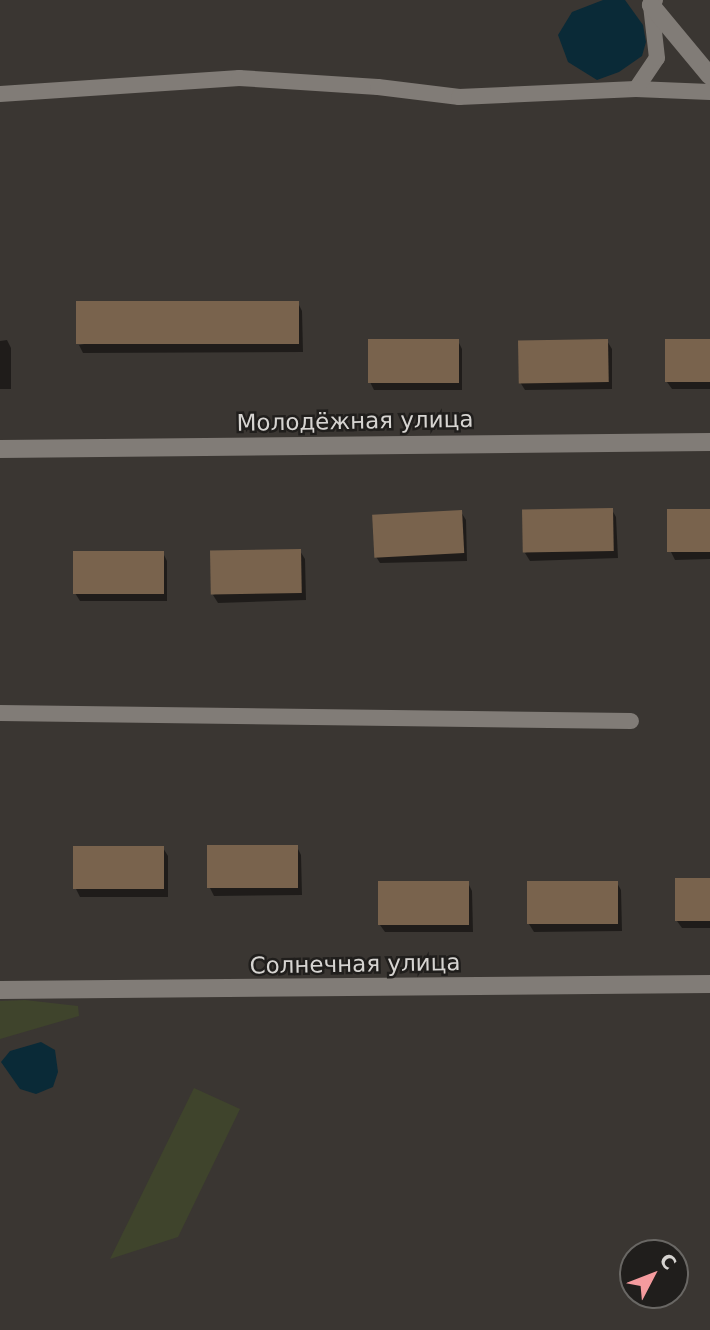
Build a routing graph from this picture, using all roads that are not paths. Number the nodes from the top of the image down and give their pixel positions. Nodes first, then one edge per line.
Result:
1 (652, 3) edge
2 (710, 76) edge
3 (636, 89) junction
4 (710, 92) edge
5 (0, 94) edge
6 (710, 442) edge
7 (0, 449) edge
8 (0, 713) edge
9 (631, 721) dead end
10 (710, 984) edge
11 (0, 990) edge

1 - 2 street
1 - 3 lane
3 - 4 lane
3 - 5 lane
6 - 7 street, Молодёжная улица
8 - 9 lane
10 - 11 street, Солнечная улица

